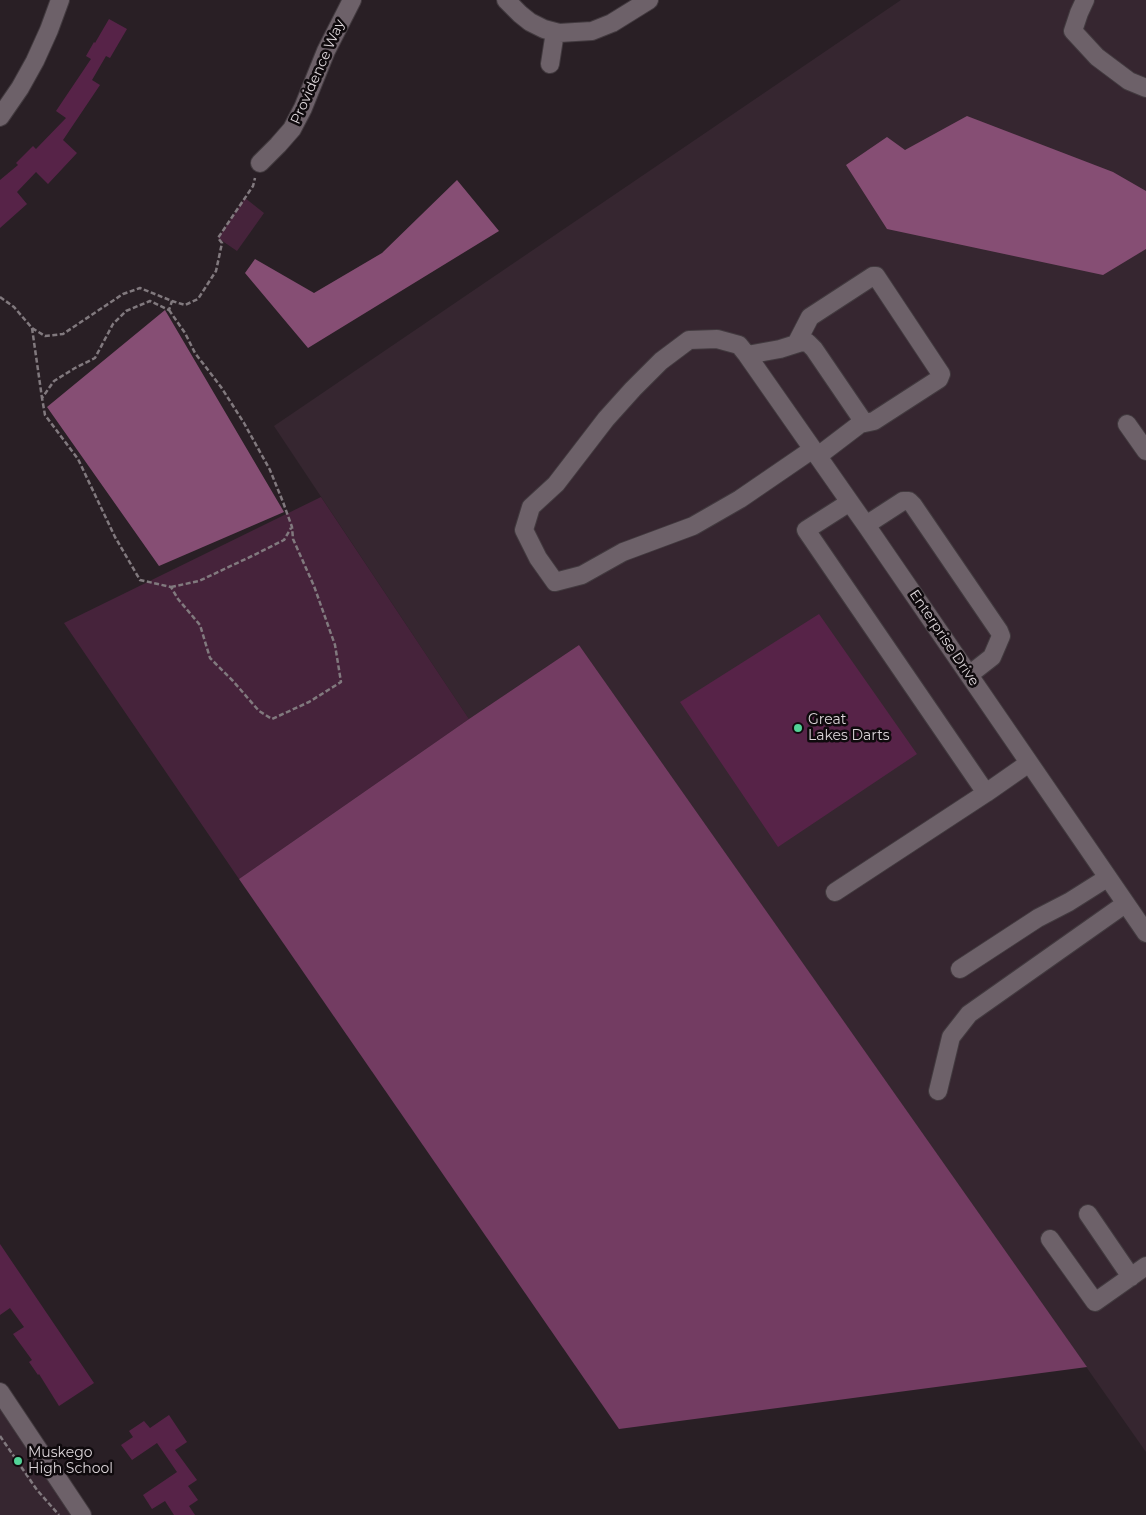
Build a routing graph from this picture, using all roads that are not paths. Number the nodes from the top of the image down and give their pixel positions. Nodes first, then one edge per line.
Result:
1 (60, 0) edge
2 (352, 0) edge
3 (506, 0) edge
4 (649, 0) edge
5 (1085, 0) edge
6 (555, 32) junction
7 (550, 64) dead end
8 (1146, 88) edge
9 (0, 117) edge
10 (260, 163) road end
11 (796, 344) junction
12 (743, 350) junction
13 (860, 424) junction
14 (1127, 424) dead end
15 (1146, 450) edge
16 (816, 453) junction
17 (850, 502) junction
18 (866, 525) junction
19 (969, 675) junction
20 (1029, 763) junction
21 (986, 793) junction
22 (1107, 878) junction
23 (834, 892) dead end
24 (1125, 904) junction
25 (1146, 933) edge
26 (960, 969) dead end
27 (938, 1091) dead end
28 (1088, 1214) dead end
29 (1050, 1239) dead end
30 (1146, 1266) edge
31 (1131, 1277) junction
32 (0, 1392) edge
33 (82, 1515) edge

1 - 9 street
2 - 10 street, Providence Way
3 - 6 street
4 - 6 street
5 - 8 street
6 - 7 street
11 - 12 street
11 - 13 street
11 - 13 street
12 - 16 street, Enterprise Drive
12 - 16 street
13 - 16 street
14 - 15 street
16 - 17 street, Enterprise Drive
17 - 18 street, Enterprise Drive
17 - 21 street
18 - 19 street, Enterprise Drive
18 - 19 street
19 - 20 street, Enterprise Drive
20 - 21 street
20 - 22 street, Enterprise Drive
21 - 23 street
22 - 24 street, Enterprise Drive
22 - 26 street
24 - 25 street, Enterprise Drive
24 - 27 street
28 - 31 street
29 - 31 street
30 - 31 street
32 - 33 street

